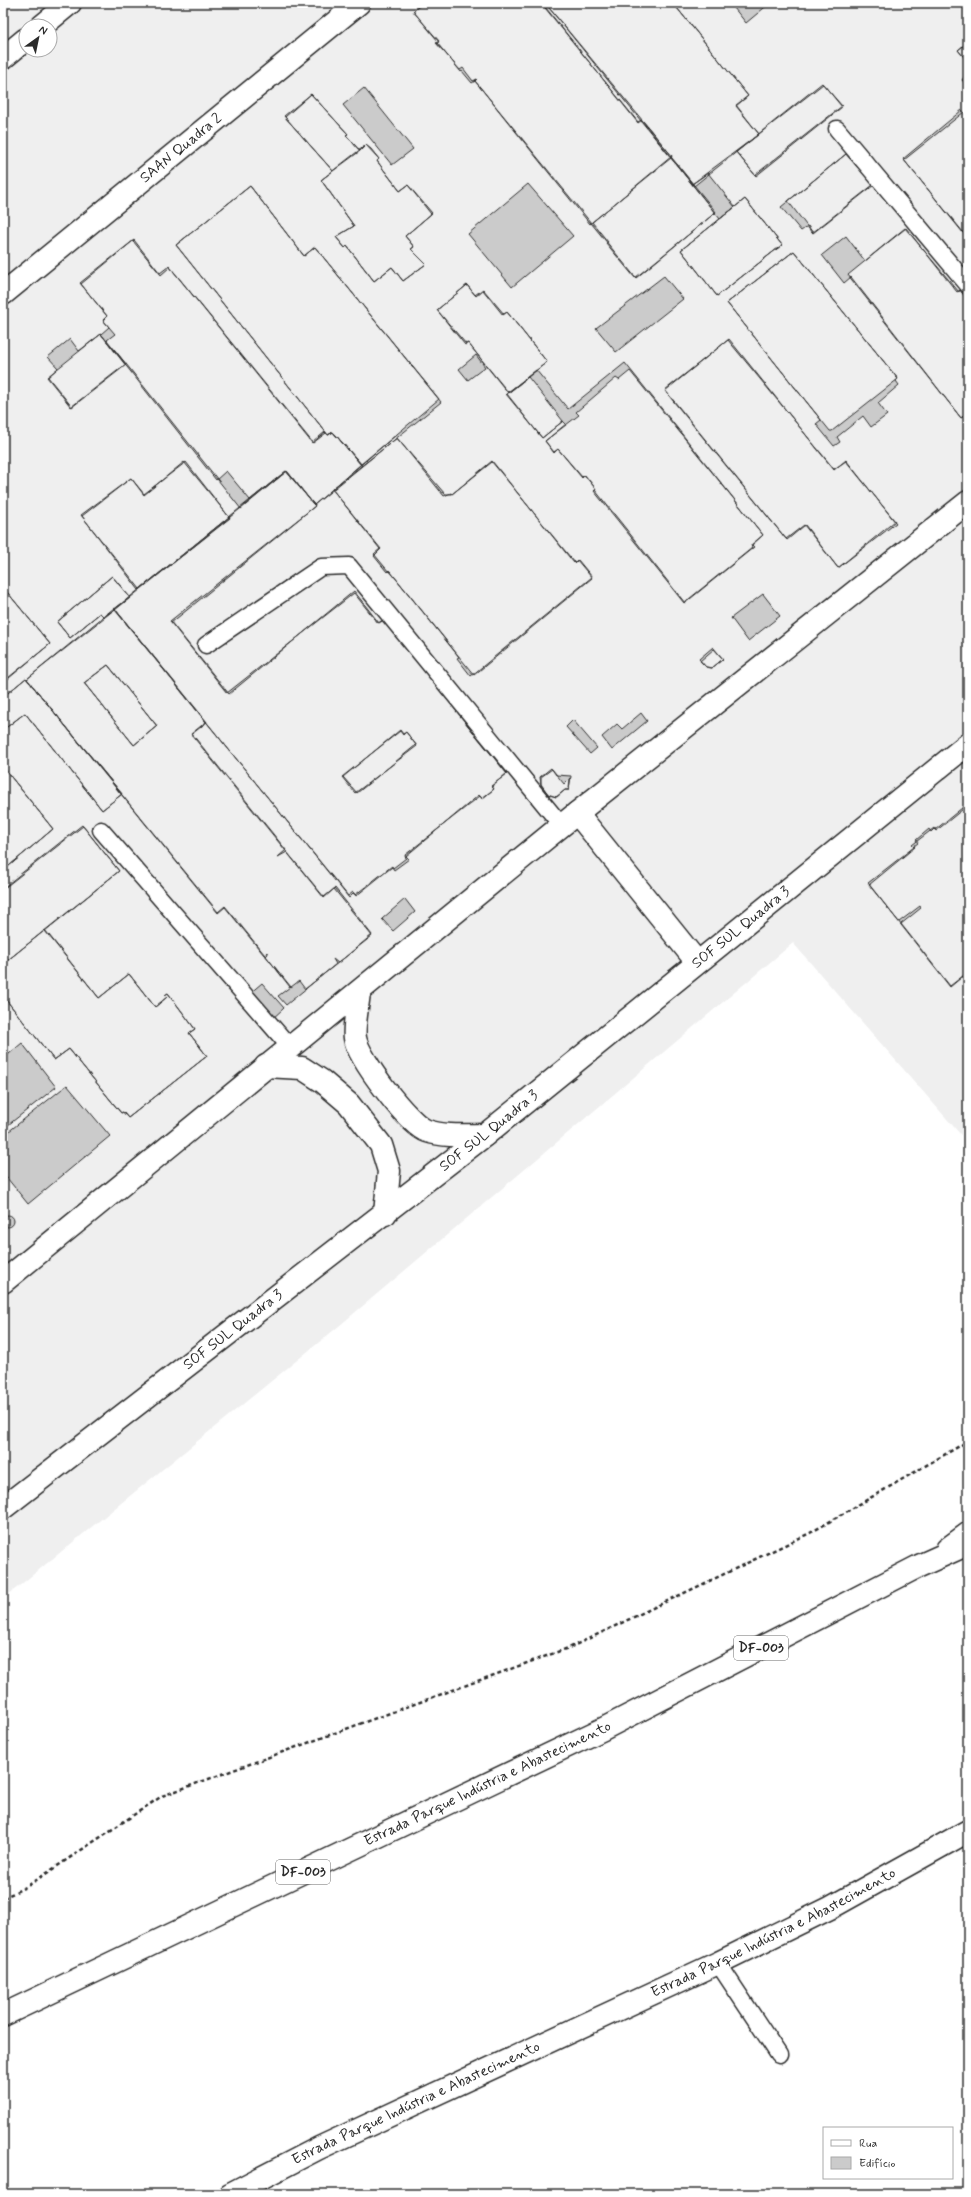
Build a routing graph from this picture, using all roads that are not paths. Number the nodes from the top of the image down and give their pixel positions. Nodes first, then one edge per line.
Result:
1 (70, 3) edge
2 (359, 3) edge
3 (52, 18) edge
4 (18, 46) edge
5 (3, 58) edge
6 (837, 129) dead end
7 (968, 285) edge
8 (3, 294) edge
9 (968, 502) edge
10 (206, 645) dead end
11 (968, 744) edge
12 (569, 820) junction
13 (101, 830) dead end
14 (697, 962) junction
15 (359, 992) junction
16 (290, 1046) junction
17 (266, 1066) junction
18 (485, 1135) junction
19 (385, 1214) junction
20 (3, 1282) edge
21 (3, 1508) edge
22 (968, 1530) edge
23 (968, 1544) edge
24 (968, 1558) edge
25 (919, 1566) junction
26 (968, 1831) edge
27 (718, 1963) junction
28 (3, 2015) edge
29 (779, 2055) dead end
30 (230, 2194) edge

1 - 3 main road
2 - 8 main road, SAAN Quadra 2
4 - 5 main road
6 - 7 lane
9 - 12 main road
10 - 12 lane
11 - 14 main road, SOF SUL Quadra 3
12 - 14 main road
12 - 15 main road
13 - 16 lane
14 - 18 main road, SOF SUL Quadra 3
15 - 16 main road
15 - 18 main road
16 - 17 main road
17 - 19 main road
17 - 20 main road
18 - 19 main road, SOF SUL Quadra 3
19 - 21 main road, SOF SUL Quadra 3
22 - 25 lane
23 - 25 main road, Estrada Parque Indústria e Abastecimento / DF-003
24 - 25 main road
25 - 28 main road, Estrada Parque Indústria e Abastecimento / DF-003
26 - 27 main road, Estrada Parque Indústria e Abastecimento
27 - 29 lane
27 - 30 main road, Estrada Parque Indústria e Abastecimento

